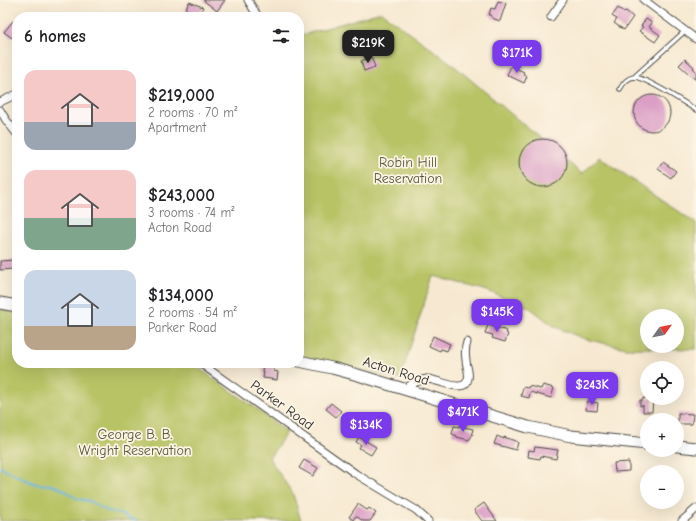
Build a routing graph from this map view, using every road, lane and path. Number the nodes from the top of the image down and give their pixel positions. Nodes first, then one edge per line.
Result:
1 (248, 0) edge
2 (563, 0) edge
3 (644, 0) edge
4 (255, 12) edge
5 (551, 17) dead end
6 (685, 31) junction
7 (696, 40) edge
8 (634, 77) junction
9 (620, 89) dead end
10 (12, 96) edge
11 (0, 102) edge
12 (0, 110) edge
13 (696, 110) edge
14 (12, 128) edge
15 (0, 303) edge
16 (12, 305) edge
17 (467, 342) dead end
18 (304, 362) edge
19 (207, 368) edge
20 (404, 389) junction
21 (640, 443) edge
22 (684, 447) edge
23 (696, 448) edge
24 (696, 509) edge
25 (428, 521) edge
26 (682, 521) edge

1 - 4 street
2 - 5 street
3 - 6 street
6 - 7 street
6 - 8 lane
8 - 9 lane
8 - 13 lane
10 - 11 street
12 - 14 street
15 - 16 main road
17 - 20 street
18 - 20 main road, Acton Road
19 - 25 street, Parker Road
20 - 21 main road, Acton Road
22 - 23 main road
24 - 26 street

